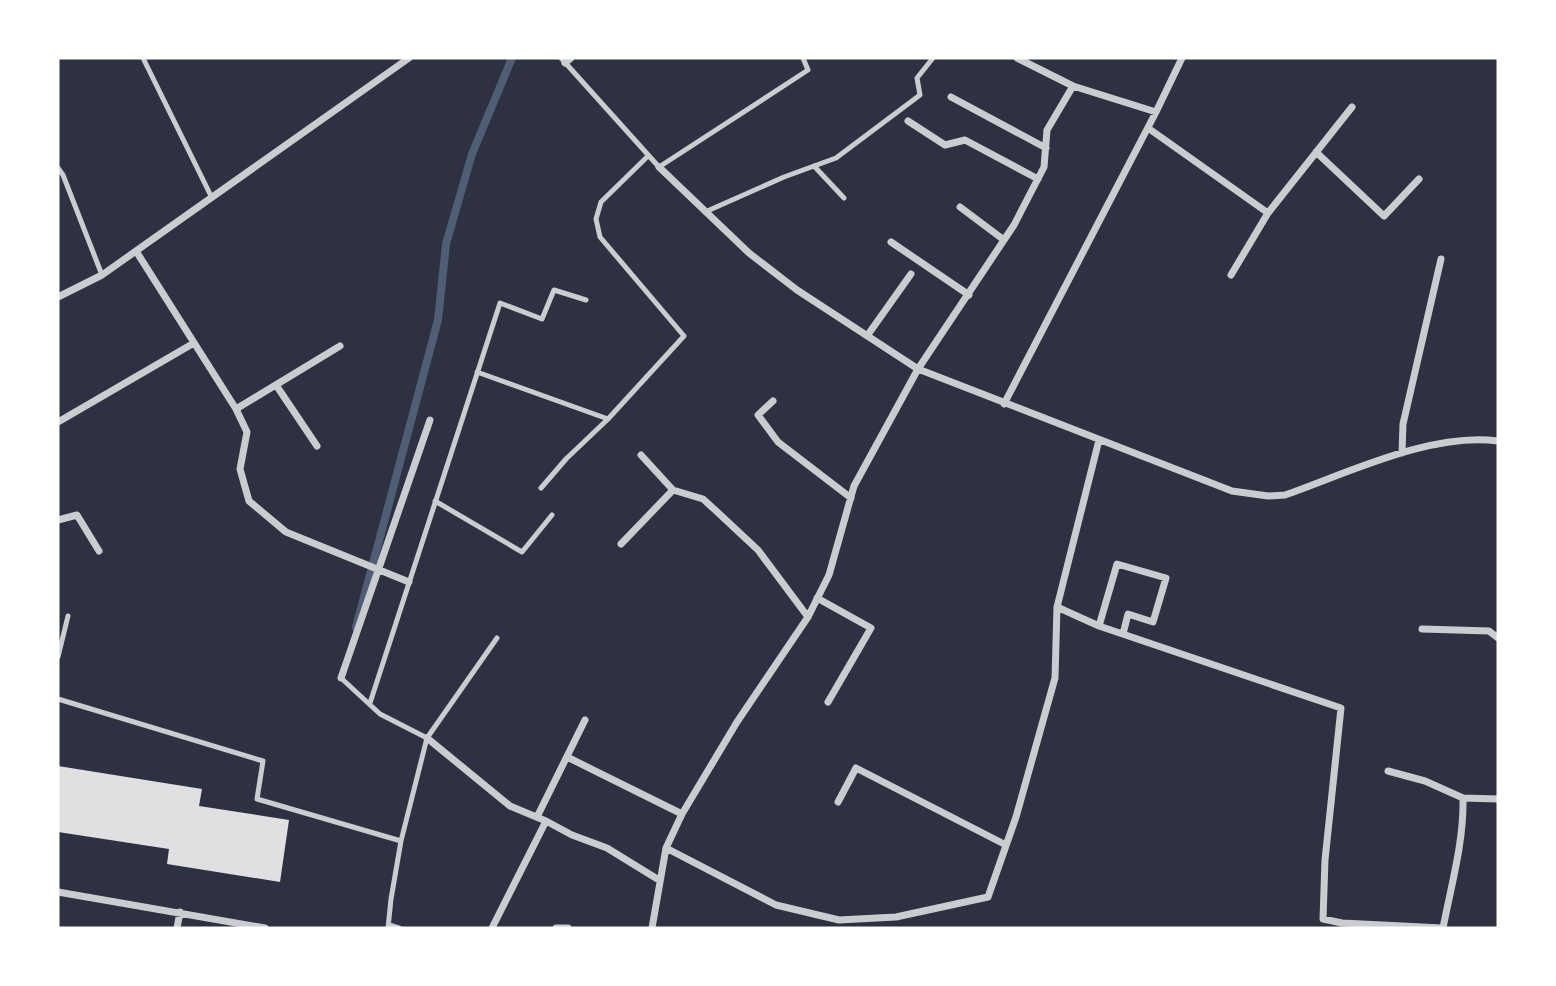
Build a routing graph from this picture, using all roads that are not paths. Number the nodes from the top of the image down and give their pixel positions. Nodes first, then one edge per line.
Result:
1 (143, 58) edge
2 (409, 58) edge
3 (803, 58) edge
4 (933, 58) edge
5 (1017, 58) edge
6 (1182, 58) edge
7 (566, 59) edge
8 (1073, 86) junction
9 (951, 97) dead end
10 (1352, 107) dead end
11 (1156, 112) junction
12 (908, 121) dead end
13 (1148, 128) junction
14 (1046, 148) junction
15 (1317, 152) junction
16 (648, 156) junction
17 (814, 166) junction
18 (659, 167) junction
19 (58, 168) edge
20 (1038, 179) junction
21 (1419, 179) dead end
22 (212, 198) junction
23 (844, 198) dead end
24 (960, 207) dead end
25 (705, 212) junction
26 (1268, 213) junction
27 (1004, 240) junction
28 (891, 242) dead end
29 (136, 251) junction
30 (1441, 260) dead end
31 (911, 274) dead end
32 (102, 275) junction
33 (1231, 275) dead end
34 (969, 295) junction
35 (58, 297) edge
36 (586, 300) dead end
37 (867, 336) junction
38 (194, 343) junction
39 (340, 346) dead end
40 (918, 369) junction
41 (477, 372) junction
42 (276, 385) junction
43 (773, 401) dead end
44 (1004, 404) junction
45 (236, 409) junction
46 (608, 419) junction
47 (430, 420) dead end
48 (58, 422) edge
49 (1099, 440) junction
50 (1498, 441) edge
51 (317, 446) dead end
52 (1402, 453) junction
53 (641, 455) dead end
54 (541, 488) dead end
55 (673, 490) junction
56 (851, 498) junction
57 (435, 501) junction
58 (552, 515) dead end
59 (58, 520) edge
60 (621, 544) dead end
61 (99, 551) dead end
62 (379, 569) junction
63 (409, 582) junction
64 (817, 598) junction
65 (1057, 607) junction
66 (68, 616) dead end
67 (808, 617) junction
68 (1099, 626) junction
69 (1422, 629) dead end
70 (1124, 634) junction
71 (498, 638) dead end
72 (1498, 638) edge
73 (58, 657) edge
74 (341, 678) joint
75 (58, 699) edge
76 (828, 702) dead end
77 (370, 703) junction
78 (585, 720) dead end
79 (427, 738) junction
80 (567, 757) junction
81 (1388, 771) dead end
82 (1463, 799) junction
83 (1498, 799) edge
84 (838, 802) dead end
85 (682, 814) junction
86 (537, 817) junction
87 (546, 821) junction
88 (401, 841) junction
89 (1006, 845) junction
90 (666, 848) junction
91 (659, 880) junction
92 (58, 892) edge
93 (180, 912) junction
94 (388, 927) edge
95 (177, 928) edge
96 (265, 928) edge
97 (399, 928) edge
98 (492, 928) edge
99 (556, 928) edge
100 (568, 928) edge
101 (652, 928) edge
102 (1442, 928) edge

1 - 22 lane
2 - 22 street
3 - 18 lane
4 - 17 lane
5 - 8 street
6 - 11 street
7 - 16 lane
8 - 11 street
8 - 14 street
9 - 14 street
10 - 15 street
11 - 13 street
12 - 20 street
13 - 26 street
13 - 44 street
14 - 20 street
15 - 21 street
15 - 26 street
16 - 18 lane
16 - 46 lane
17 - 23 lane
17 - 25 lane
18 - 25 street
19 - 32 lane
20 - 27 street
22 - 29 street
24 - 27 street
25 - 37 street
26 - 33 street
27 - 34 street
28 - 34 street
29 - 32 street
29 - 38 street
30 - 52 street
31 - 37 street
32 - 35 street
34 - 40 street
36 - 41 lane
37 - 40 street
38 - 45 street
38 - 48 street
39 - 42 street
40 - 44 street
40 - 56 street
41 - 46 lane
41 - 57 lane
42 - 45 street
42 - 51 street
43 - 56 street
44 - 49 street
45 - 62 street
46 - 54 lane
47 - 62 street
49 - 52 street
49 - 65 street
50 - 52 street
53 - 55 street
55 - 60 street
55 - 67 street
56 - 64 street
57 - 58 lane
57 - 63 lane
59 - 61 street
62 - 63 street
62 - 74 street
63 - 77 lane
64 - 67 street
64 - 76 street
65 - 68 street
65 - 89 street
66 - 73 lane
67 - 85 street
68 - 70 street
68 - 70 street
69 - 72 street
70 - 102 street
71 - 79 lane
74 - 77 lane
75 - 88 lane
77 - 79 lane
78 - 80 street
79 - 86 street
79 - 88 lane
80 - 85 street
80 - 86 street
81 - 82 street
82 - 83 street
82 - 102 street
84 - 89 street
85 - 90 street
86 - 87 street
87 - 91 street
87 - 98 street
88 - 94 lane
89 - 90 street
90 - 91 street
91 - 101 street
92 - 93 street
93 - 95 street
93 - 96 street
94 - 97 lane
99 - 100 street

